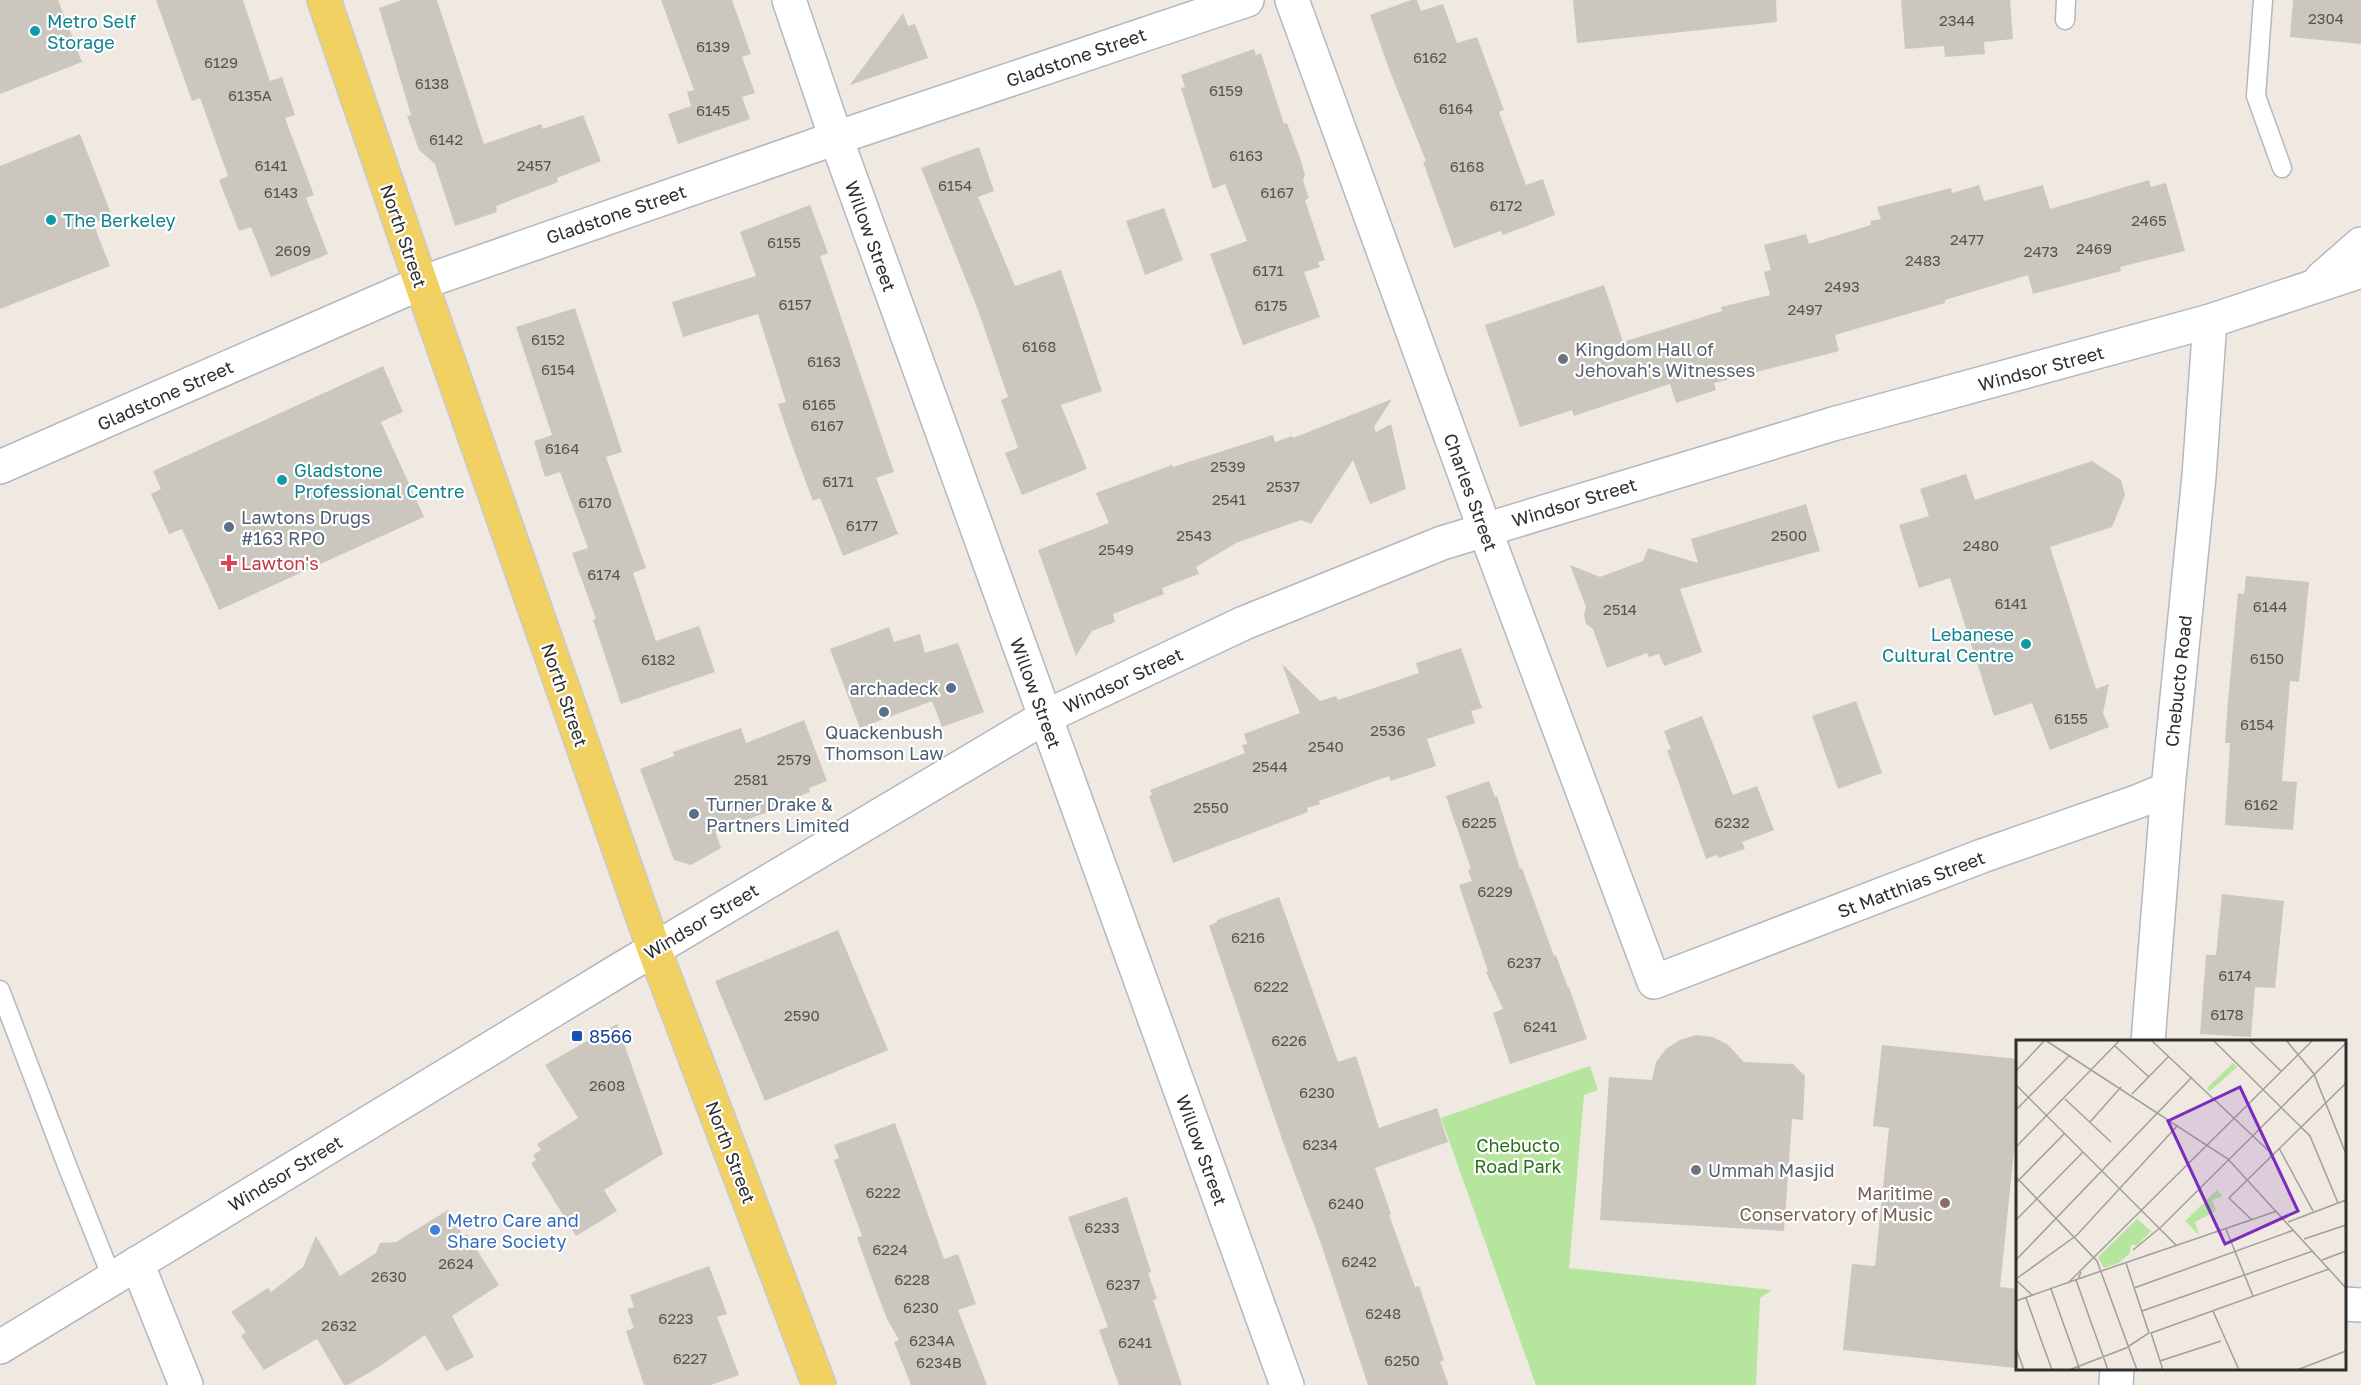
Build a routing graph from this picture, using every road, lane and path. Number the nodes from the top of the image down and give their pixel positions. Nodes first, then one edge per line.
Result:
1 (324, 0) edge
2 (789, 0) edge
3 (1247, 0) edge
4 (1292, 0) edge
5 (2066, 0) edge
6 (2263, 0) edge
7 (2065, 20) dead end
8 (836, 138) junction
9 (2282, 168) dead end
10 (2361, 244) edge
11 (2361, 271) edge
12 (421, 283) junction
13 (2313, 286) junction
14 (2210, 321) junction
15 (0, 467) edge
16 (1485, 530) junction
17 (1044, 717) junction
18 (2168, 789) junction
19 (654, 949) junction
20 (1654, 982) joint
21 (0, 990) edge
22 (2148, 1040) edge
23 (125, 1271) junction
24 (2346, 1304) edge
25 (2361, 1305) edge
26 (0, 1347) edge
27 (2117, 1370) edge
28 (186, 1385) edge
29 (819, 1385) edge
30 (1287, 1385) edge
31 (2116, 1385) edge

1 - 12 main road, North Street
2 - 8 street, Willow Street
3 - 8 street, Gladstone Street
4 - 16 street, Charles Street
5 - 7 lane
6 - 9 lane
8 - 12 street, Gladstone Street
8 - 17 street, Willow Street
10 - 13 street
11 - 13 street, Windsor Street
12 - 15 street, Gladstone Street
12 - 19 main road, North Street
13 - 14 street, Windsor Street
14 - 16 street, Windsor Street
14 - 18 street, Chebucto Road
16 - 17 street, Windsor Street
16 - 20 street, Charles Street
17 - 19 street, Windsor Street
17 - 30 street, Willow Street
18 - 20 street, St Matthias Street
18 - 22 street, Chebucto Road
19 - 23 street, Windsor Street
19 - 29 main road, North Street
21 - 23 lane
23 - 26 street, Windsor Street
23 - 28 street
24 - 25 street
27 - 31 street

